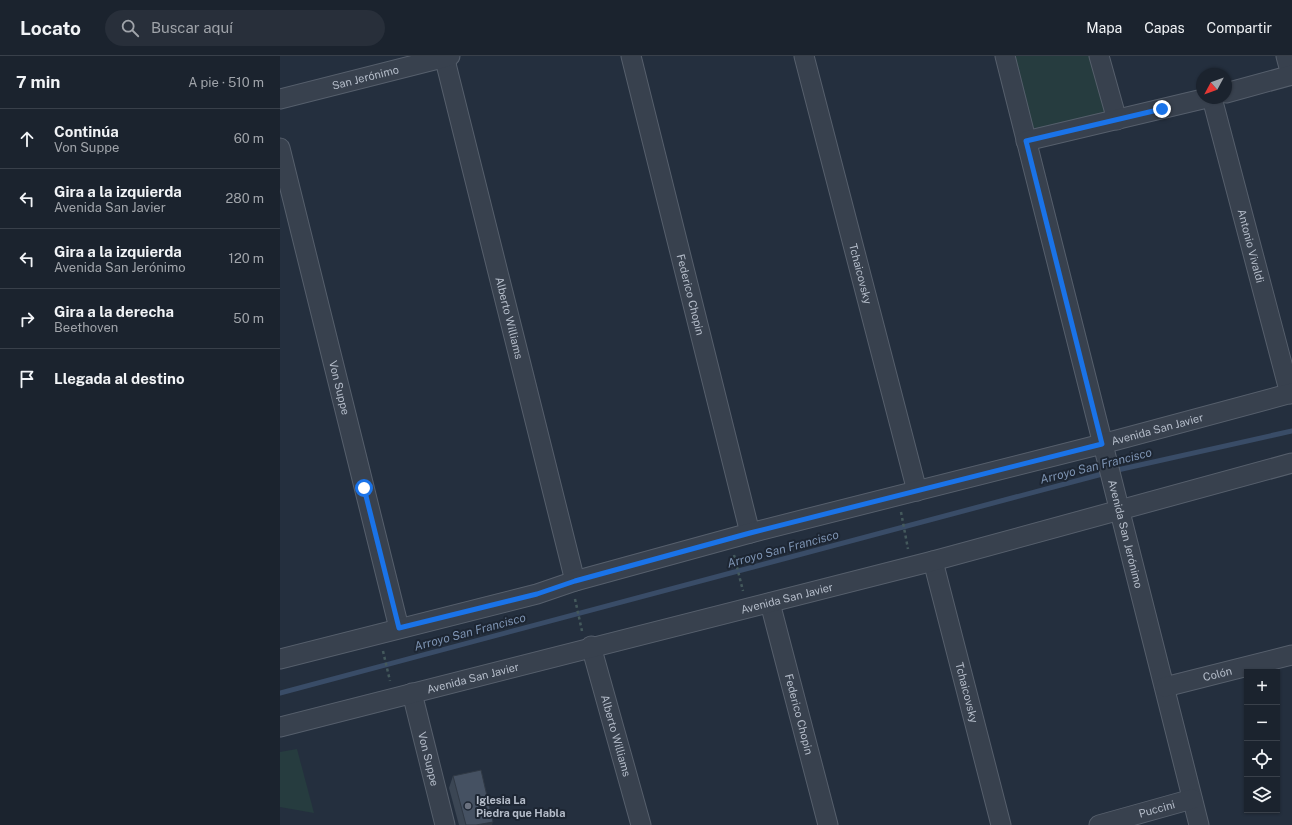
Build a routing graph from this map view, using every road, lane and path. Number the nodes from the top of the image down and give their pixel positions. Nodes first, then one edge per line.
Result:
1 (631, 56) edge
2 (804, 56) edge
3 (1005, 56) edge
4 (1099, 56) edge
5 (1286, 56) edge
6 (446, 57) edge
7 (1292, 75) edge
8 (1232, 91) edge
9 (280, 99) edge
10 (1196, 101) edge
11 (1214, 104) edge
12 (1117, 120) junction
13 (1026, 141) junction
14 (280, 148) edge
15 (1291, 394) edge
16 (1105, 451) junction
17 (1292, 463) edge
18 (917, 491) junction
19 (1119, 509) junction
20 (902, 516) dead end
21 (750, 533) junction
22 (909, 551) dead end
23 (735, 558) dead end
24 (933, 561) junction
25 (575, 581) junction
26 (744, 598) dead end
27 (575, 602) dead end
28 (770, 603) junction
29 (399, 628) junction
30 (587, 641) junction
31 (383, 654) dead end
32 (1292, 655) edge
33 (280, 659) edge
34 (391, 687) dead end
35 (1165, 687) junction
36 (412, 693) junction
37 (280, 727) edge
38 (1192, 799) junction
39 (446, 825) edge
40 (641, 825) edge
41 (828, 825) edge
42 (1001, 825) edge
43 (1099, 825) edge
44 (1199, 825) edge

1 - 21 street, Federico Chopin
2 - 18 street, Tchaicovsky
3 - 13 street, Avenida San Jerónimo
4 - 12 street
5 - 7 street
6 - 9 street, San Jerónimo
6 - 25 street, Alberto Williams
7 - 8 street
10 - 12 street
11 - 15 street, Antonio Vivaldi
12 - 13 street
13 - 16 street, Avenida San Jerónimo
14 - 29 street, Von Suppe
15 - 16 street, Avenida San Javier
16 - 18 street, Avenida San Javier
16 - 19 street, Avenida San Jerónimo
17 - 19 street, Avenida San Javier
18 - 21 street, Avenida San Javier
19 - 24 street, Avenida San Javier
19 - 35 street, Avenida San Jerónimo
20 - 22 path
21 - 25 street, Avenida San Javier
23 - 26 path
24 - 28 street, Avenida San Javier
24 - 42 street, Tchaicovsky
25 - 29 street, Avenida San Javier
27 - 30 path
28 - 30 street, Avenida San Javier
28 - 41 street, Federico Chopin
29 - 33 street, Avenida San Javier
30 - 36 street, Avenida San Javier
30 - 40 street, Alberto Williams
31 - 34 path
32 - 35 street, Colón
35 - 38 street, Avenida San Jerónimo
36 - 37 street, Avenida San Javier
36 - 39 street, Von Suppe
38 - 43 street, Puccini
38 - 44 street, Avenida San Jerónimo

